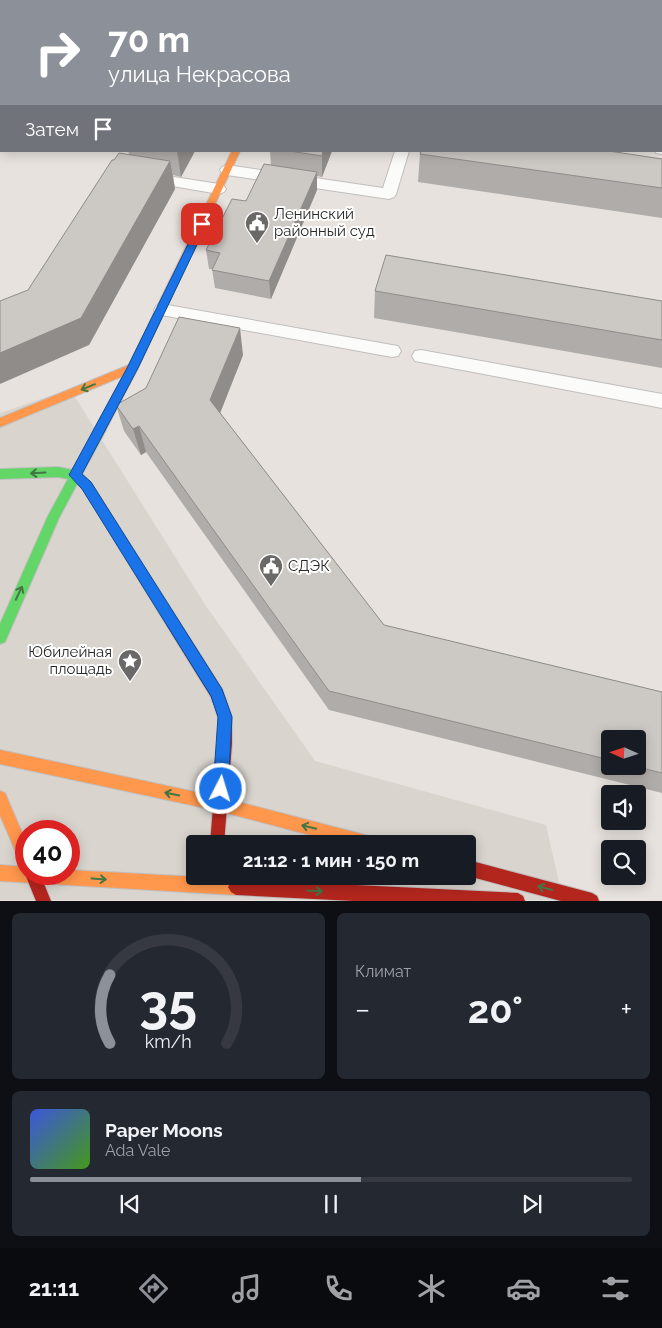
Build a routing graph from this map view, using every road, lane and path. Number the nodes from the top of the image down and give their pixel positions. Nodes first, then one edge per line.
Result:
1 (236, 152) edge
2 (402, 152) edge
3 (228, 170) junction
4 (136, 176) edge
5 (219, 189) junction
6 (162, 310) junction
7 (392, 351) dead end
8 (421, 356) dead end
9 (133, 368) junction
10 (662, 401) edge
11 (0, 423) edge
12 (0, 474) edge
13 (75, 475) junction
14 (0, 638) edge
15 (0, 757) edge
16 (0, 798) edge
17 (219, 804) junction
18 (15, 833) edge
19 (217, 835) edge
20 (338, 835) edge
21 (476, 870) edge
22 (0, 873) edge
23 (15, 873) edge
24 (80, 876) edge
25 (186, 880) edge
26 (38, 885) edge
27 (214, 885) edge
28 (278, 885) edge
29 (44, 900) edge
30 (213, 900) edge
31 (518, 900) edge
32 (592, 900) edge

1 - 3 street
2 - 3 lane
3 - 5 street
4 - 5 lane
5 - 6 street
6 - 7 lane
6 - 9 street
8 - 10 lane
9 -> 11 street
9 - 13 street
13 -> 12 street
14 -> 13 street
13 - 17 street
17 -> 15 street
16 - 18 street
17 - 19 street
20 -> 17 street
32 -> 21 street
22 - 23 street
24 -> 25 street
26 - 29 street
27 - 30 street
28 -> 31 street

